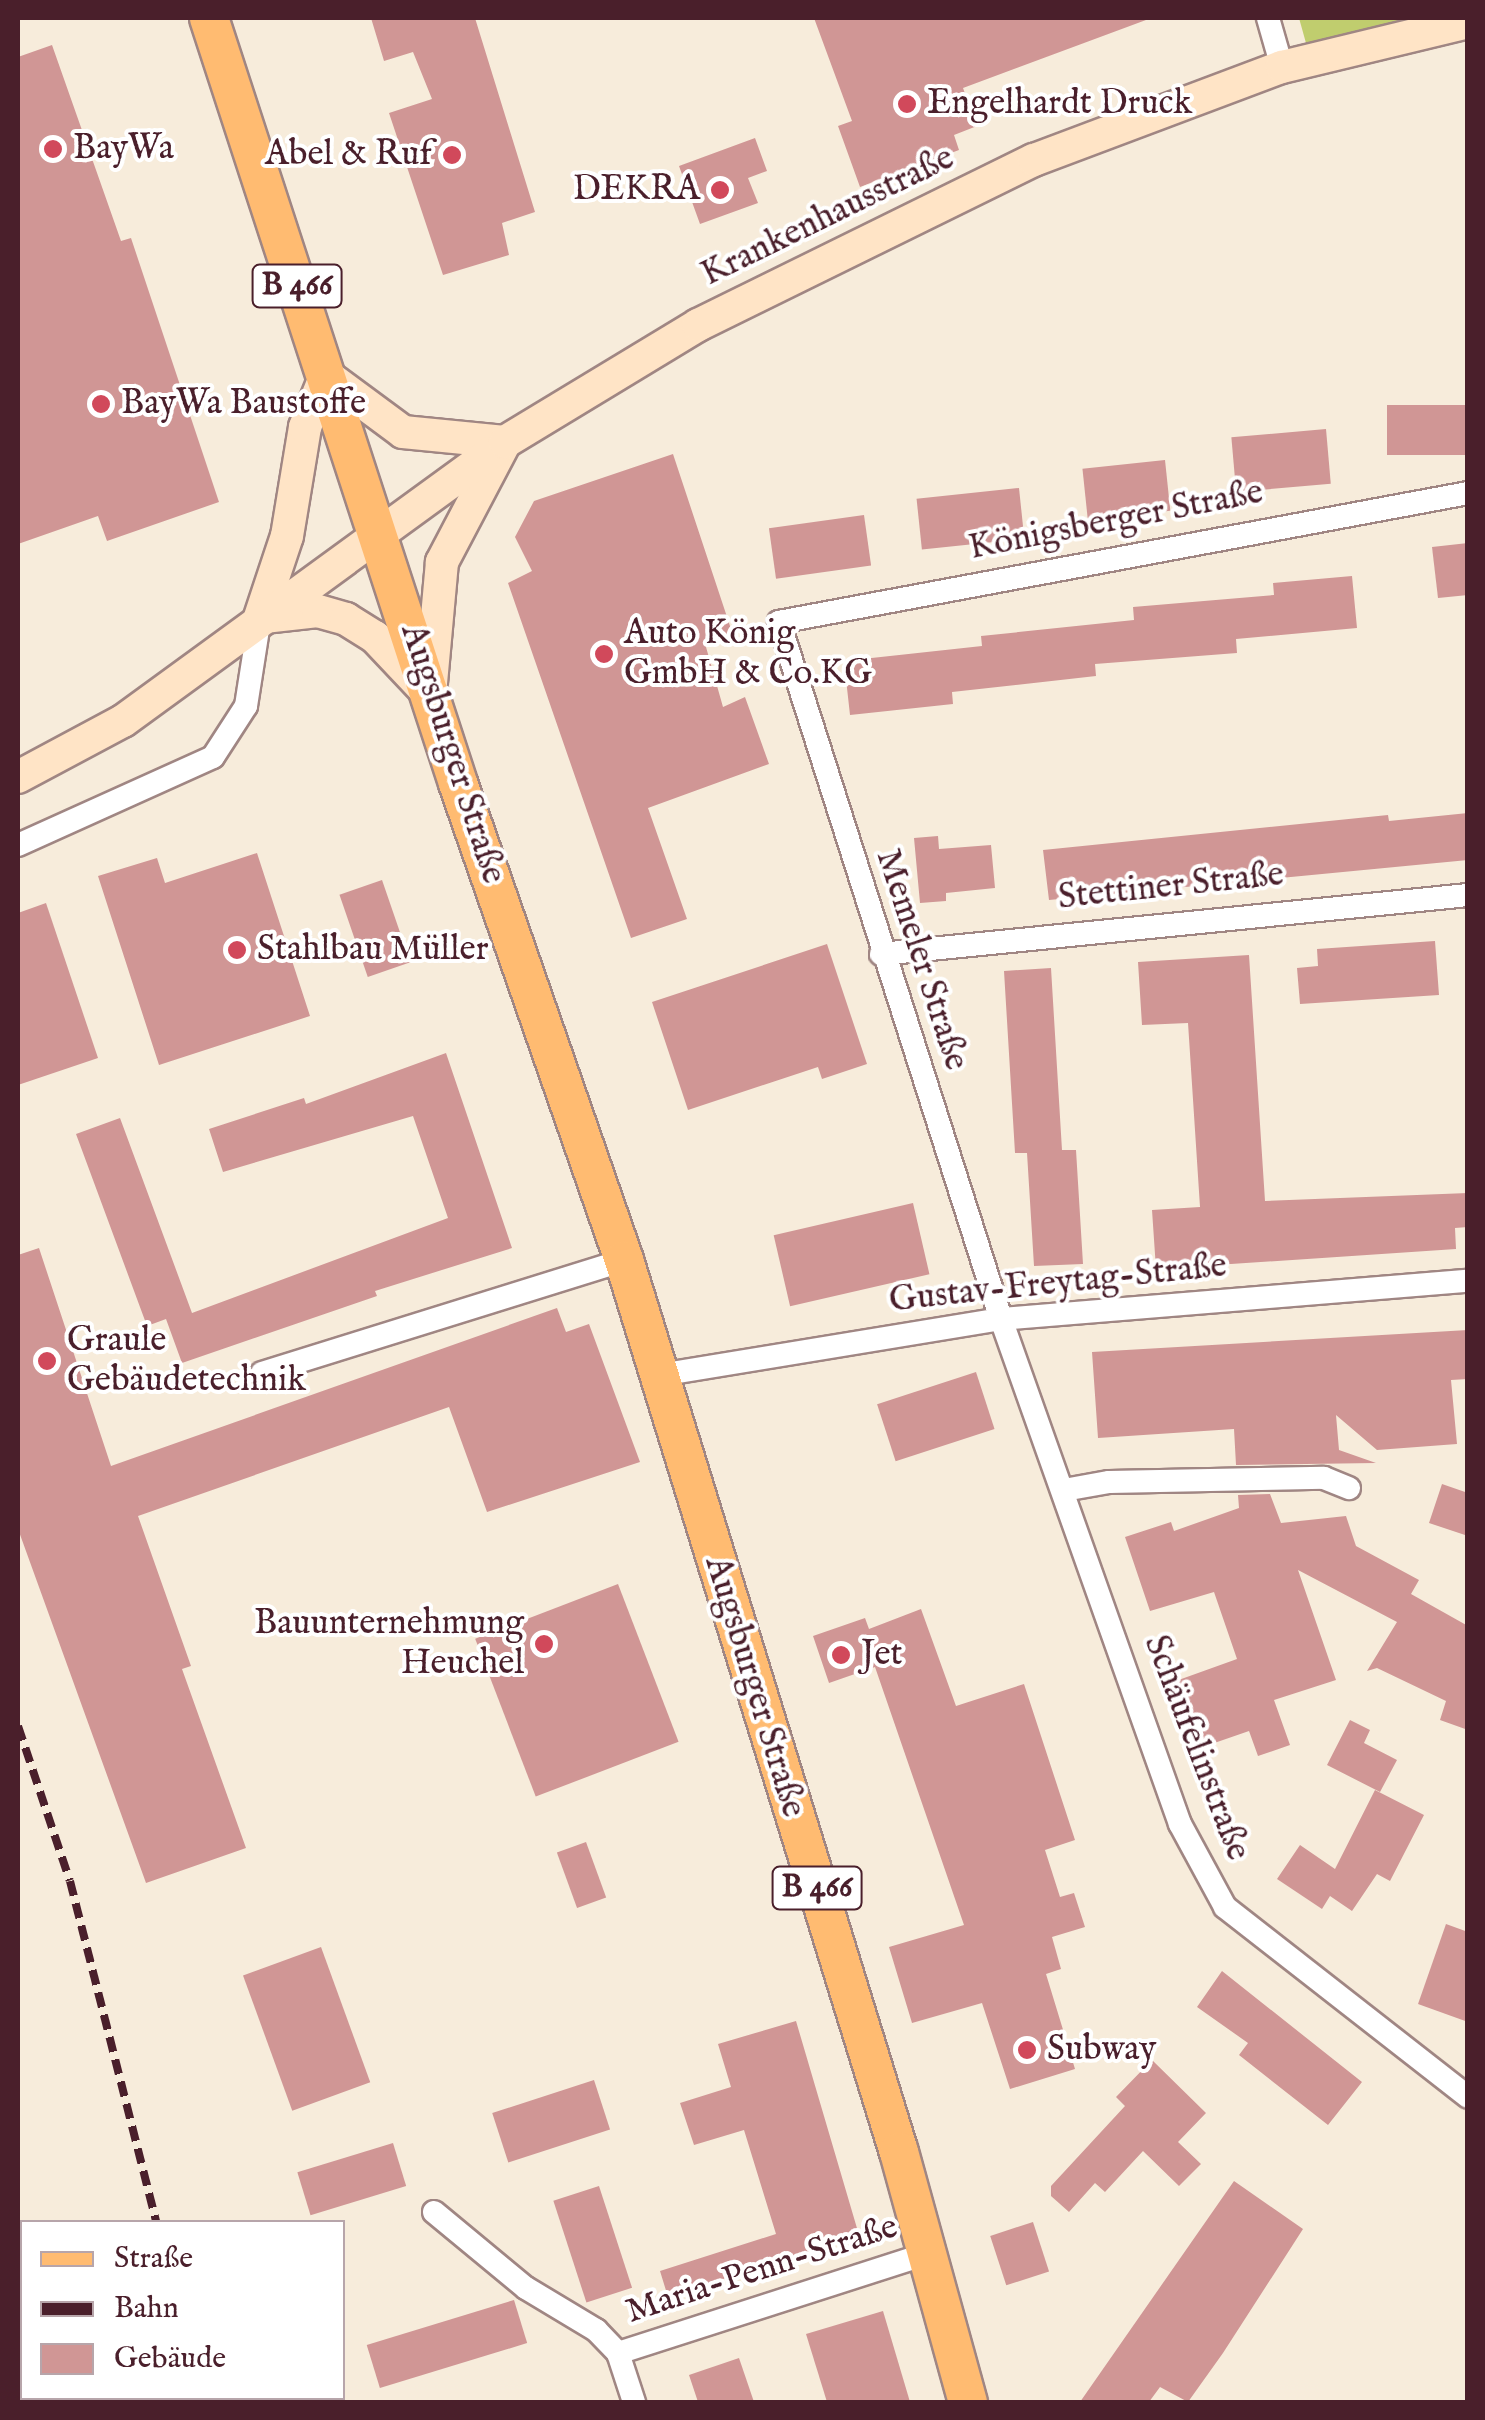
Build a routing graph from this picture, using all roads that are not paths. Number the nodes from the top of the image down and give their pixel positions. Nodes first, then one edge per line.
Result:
1 (209, 18) edge
2 (1268, 18) edge
3 (1468, 22) edge
4 (1282, 68) junction
5 (326, 375) junction
6 (505, 442) junction
7 (1468, 493) edge
8 (379, 532) junction
9 (260, 617) junction
10 (778, 622) joint
11 (430, 696) junction
12 (18, 778) edge
13 (18, 845) edge
14 (1468, 894) edge
15 (881, 954) junction
16 (624, 1260) junction
17 (1468, 1281) edge
18 (1001, 1318) junction
19 (262, 1373) dead end
20 (659, 1375) junction
21 (1350, 1488) dead end
22 (1064, 1490) junction
23 (1468, 2097) edge
24 (434, 2212) dead end
25 (928, 2254) junction
26 (618, 2352) junction
27 (634, 2402) edge
28 (968, 2402) edge

1 - 5 main road, Augsburger Straße / B 466
2 - 4 street
3 - 4 street, Krankenhausstraße
4 - 6 street, Krankenhausstraße
5 - 6 street
5 - 8 main road, Augsburger Straße / B 466
5 - 9 street
6 - 8 street, Krankenhausstraße
6 - 11 street
7 - 10 street, Königsberger Straße
8 - 9 street
8 - 11 main road, Augsburger Straße / B 466
9 - 11 street
9 - 12 street
9 - 13 street
10 - 15 street, Memeler Straße
11 - 16 main road, Augsburger Straße / B 466
14 - 15 street, Stettiner Straße
15 - 18 street, Memeler Straße
16 - 19 street
16 - 20 main road, Augsburger Straße / B 466
17 - 18 street, Gustav-Freytag-Straße
18 - 20 street, Gustav-Freytag-Straße
18 - 22 street, Schäufelinstraße
20 - 25 main road, Augsburger Straße / B 466
21 - 22 street
22 - 23 street, Schäufelinstraße
24 - 26 street, Maria-Penn-Straße
25 - 26 street, Maria-Penn-Straße
25 - 28 main road, Augsburger Straße / B 466
26 - 27 street, Maria-Penn-Straße

